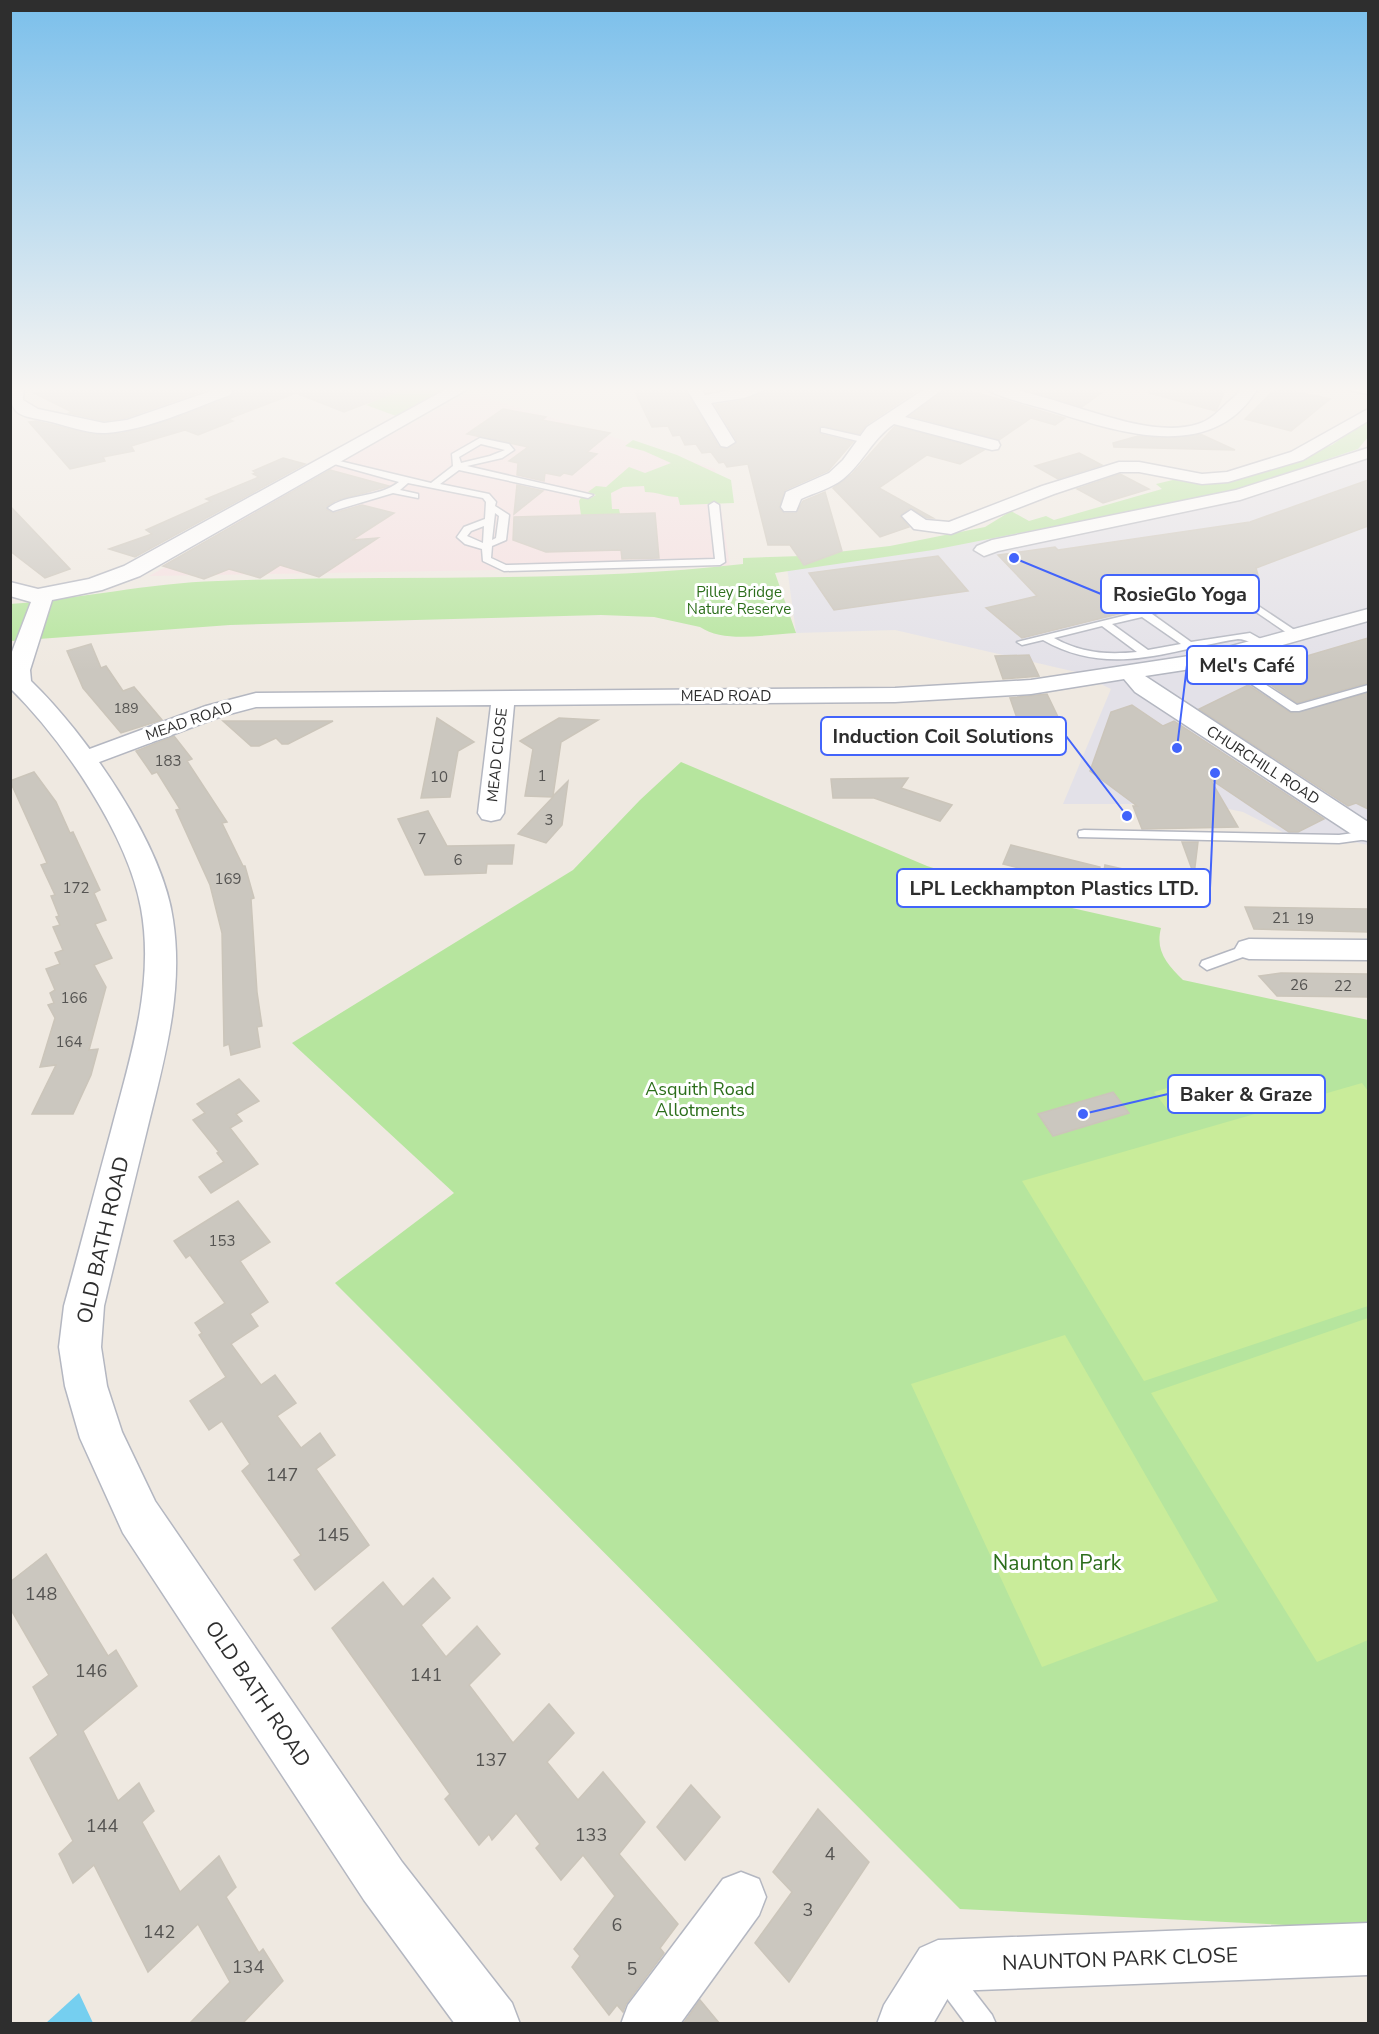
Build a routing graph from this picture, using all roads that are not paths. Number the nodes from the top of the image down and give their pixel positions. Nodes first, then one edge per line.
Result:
1 (293, 481) edge
2 (406, 481) edge
3 (413, 481) edge
4 (439, 481) edge
5 (524, 481) edge
6 (828, 481) edge
7 (1076, 481) edge
8 (1283, 481) edge
9 (435, 484) junction
10 (394, 491) junction
11 (588, 495) dead end
12 (415, 496) dead end
13 (787, 499) dead end
14 (714, 505) dead end
15 (490, 507) junction
16 (333, 508) dead end
17 (911, 516) dead end
18 (489, 520) junction
19 (486, 543) junction
20 (984, 550) dead end
21 (10, 589) edge
22 (37, 612) junction
23 (1144, 613) junction
24 (1368, 615) edge
25 (1104, 623) junction
26 (1297, 635) junction
27 (1045, 637) junction
28 (1022, 642) dead end
29 (1262, 644) junction
30 (1189, 645) junction
31 (1146, 654) junction
32 (1217, 656) junction
33 (1131, 674) junction
34 (15, 684) edge
35 (1368, 688) edge
36 (503, 697) junction
37 (85, 759) junction
38 (491, 813) dead end
39 (1084, 834) dead end
40 (1368, 834) edge
41 (1249, 949) joint
42 (1368, 950) edge
43 (1207, 965) dead end
44 (741, 1897) dead end
45 (1368, 1949) edge
46 (938, 1966) junction
47 (490, 2024) edge
48 (647, 2024) edge
49 (903, 2024) edge
50 (983, 2024) edge

1 - 22 street
2 - 10 lane
3 - 9 lane
4 - 9 lane
5 - 11 lane
6 - 13 street
7 - 17 street
8 - 20 street
9 - 15 lane
10 - 12 lane
10 - 16 lane
14 - 19 lane
15 - 18 lane
15 - 19 lane
18 - 19 lane
18 - 19 lane
21 - 22 street
22 - 34 street, OLD BATH ROAD
23 - 25 lane
23 - 26 lane
23 - 30 lane
24 - 26 street, MEAD ROAD
25 - 27 lane
25 - 31 lane
26 - 29 street, MEAD ROAD
27 - 28 lane
27 - 31 lane
29 - 30 lane
29 - 32 street, MEAD ROAD
30 - 31 lane
32 - 33 street, MEAD ROAD
32 - 35 lane
33 - 36 street, MEAD ROAD
33 - 40 street, CHURCHILL ROAD
34 - 37 street, OLD BATH ROAD
36 - 37 street, MEAD ROAD
36 - 38 street, MEAD CLOSE
37 - 47 street, OLD BATH ROAD
39 - 40 lane
41 - 42 street
41 - 43 lane
44 - 48 street
45 - 46 street, NAUNTON PARK CLOSE
46 - 49 street
46 - 50 lane

